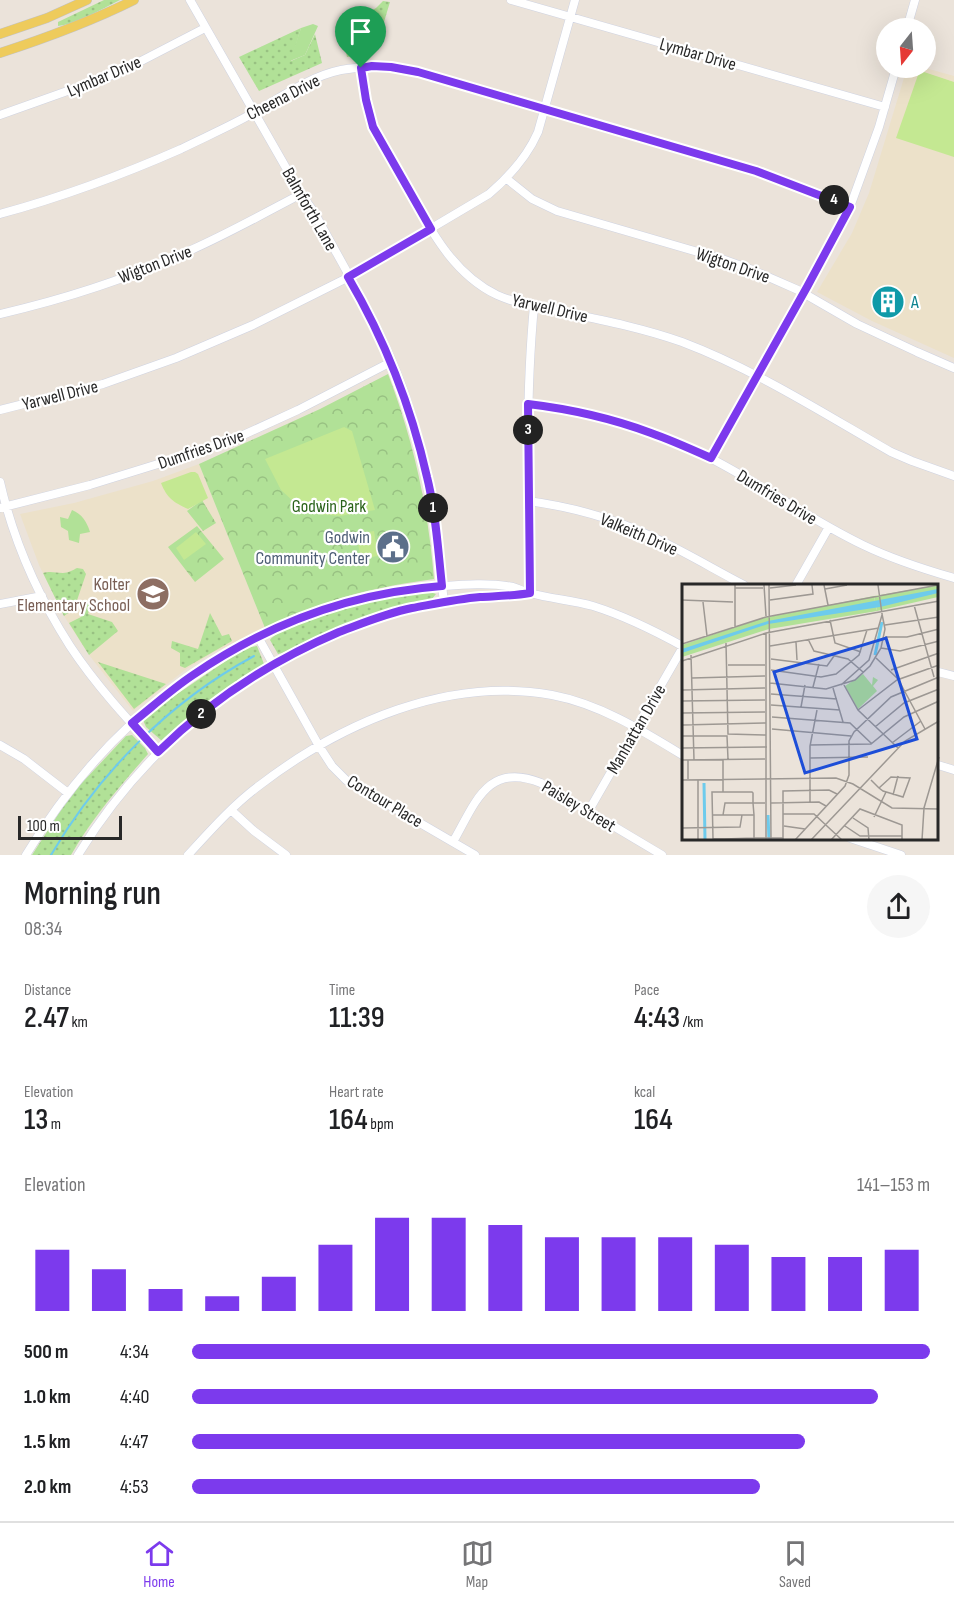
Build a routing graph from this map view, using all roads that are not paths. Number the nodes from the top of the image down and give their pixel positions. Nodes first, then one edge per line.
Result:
1 (87, 0) edge
2 (134, 0) edge
3 (190, 0) edge
4 (511, 0) edge
5 (576, 0) edge
6 (915, 0) edge
7 (570, 17) junction
8 (47, 18) junction
9 (910, 18) edge
10 (205, 28) junction
11 (0, 34) edge
12 (54, 36) junction
13 (0, 54) edge
14 (361, 68) junction
15 (893, 78) edge
16 (885, 107) junction
17 (544, 110) junction
18 (254, 112) junction
19 (0, 115) edge
20 (507, 179) junction
21 (301, 194) junction
22 (850, 207) junction
23 (0, 214) edge
24 (431, 229) junction
25 (348, 277) junction
26 (803, 293) junction
27 (534, 306) junction
28 (0, 314) edge
29 (392, 362) junction
30 (954, 368) edge
31 (757, 375) junction
32 (528, 404) junction
33 (0, 410) edge
34 (711, 458) junction
35 (954, 476) edge
36 (0, 482) edge
37 (528, 501) junction
38 (3, 508) edge
39 (829, 527) junction
40 (954, 578) edge
41 (742, 584) edge
42 (797, 584) edge
43 (442, 586) junction
44 (530, 593) junction
45 (42, 596) junction
46 (444, 602) junction
47 (0, 604) edge
48 (258, 637) junction
49 (682, 646) edge
50 (682, 650) edge
51 (273, 663) junction
52 (939, 672) edge
53 (954, 676) edge
54 (132, 723) junction
55 (637, 728) junction
56 (0, 745) edge
57 (319, 746) junction
58 (158, 752) junction
59 (682, 755) edge
60 (939, 765) edge
61 (954, 770) edge
62 (68, 792) junction
63 (231, 810) junction
64 (588, 812) junction
65 (856, 840) edge
66 (453, 842) junction
67 (26, 855) edge
68 (78, 855) edge
69 (188, 855) edge
70 (286, 855) edge
71 (475, 855) edge
72 (662, 855) edge
73 (901, 855) edge

1 - 8 main road
2 - 12 main road
3 - 10 street, Balmforth Lane
4 - 7 street, Lymbar Drive
5 - 7 street
6 - 9 street
7 - 16 street, Lymbar Drive
7 - 17 street
8 - 11 main road
8 - 12 main road
10 - 18 street, Balmforth Lane
10 - 19 street, Lymbar Drive
12 - 13 main road
14 - 17 street, Cheena Drive
14 - 18 street, Cheena Drive
14 - 24 street
15 - 16 street
16 - 22 street
17 - 20 street
17 - 22 street, Cheena Drive
18 - 21 street, Balmforth Lane
18 - 23 street, Cheena Drive
20 - 24 street
20 - 26 street, Wigton Drive
21 - 25 street, Balmforth Lane
21 - 28 street, Wigton Drive
22 - 26 street
24 - 25 street, Yarwell Drive
24 - 27 street, Yarwell Drive
25 - 29 street, Balmforth Lane
25 - 33 street, Yarwell Drive
26 - 30 street, Wigton Drive
26 - 31 street
27 - 31 street, Yarwell Drive
27 - 32 street
29 - 38 street, Dumfries Drive
29 - 43 street, Balmforth Lane
31 - 34 street
31 - 35 street, Yarwell Drive
32 - 34 street, Dumfries Drive
32 - 37 street
34 - 39 street, Dumfries Drive
36 - 38 street
37 - 41 street, Valkeith Drive
37 - 44 street
38 - 45 street
39 - 40 street, Dumfries Drive
39 - 42 street
43 - 44 street
43 - 46 street, Balmforth Lane
43 - 48 street
44 - 46 street
44 - 49 street
45 - 47 street
45 - 54 street
46 - 51 street
48 - 51 street, Contour Place
48 - 54 street
50 - 55 street, Manhattan Drive
51 - 57 street, Contour Place
51 - 58 street
52 - 53 street
54 - 58 street
54 - 62 street
55 - 57 street
55 - 59 street
55 - 64 street, Manhattan Drive
56 - 62 street
57 - 63 street
57 - 66 street, Contour Place
58 - 68 street
60 - 61 street
62 - 67 street
63 - 69 street
63 - 70 street
64 - 66 street, Paisley Street
64 - 72 street, Paisley Street
65 - 73 street
66 - 71 street, Contour Place

